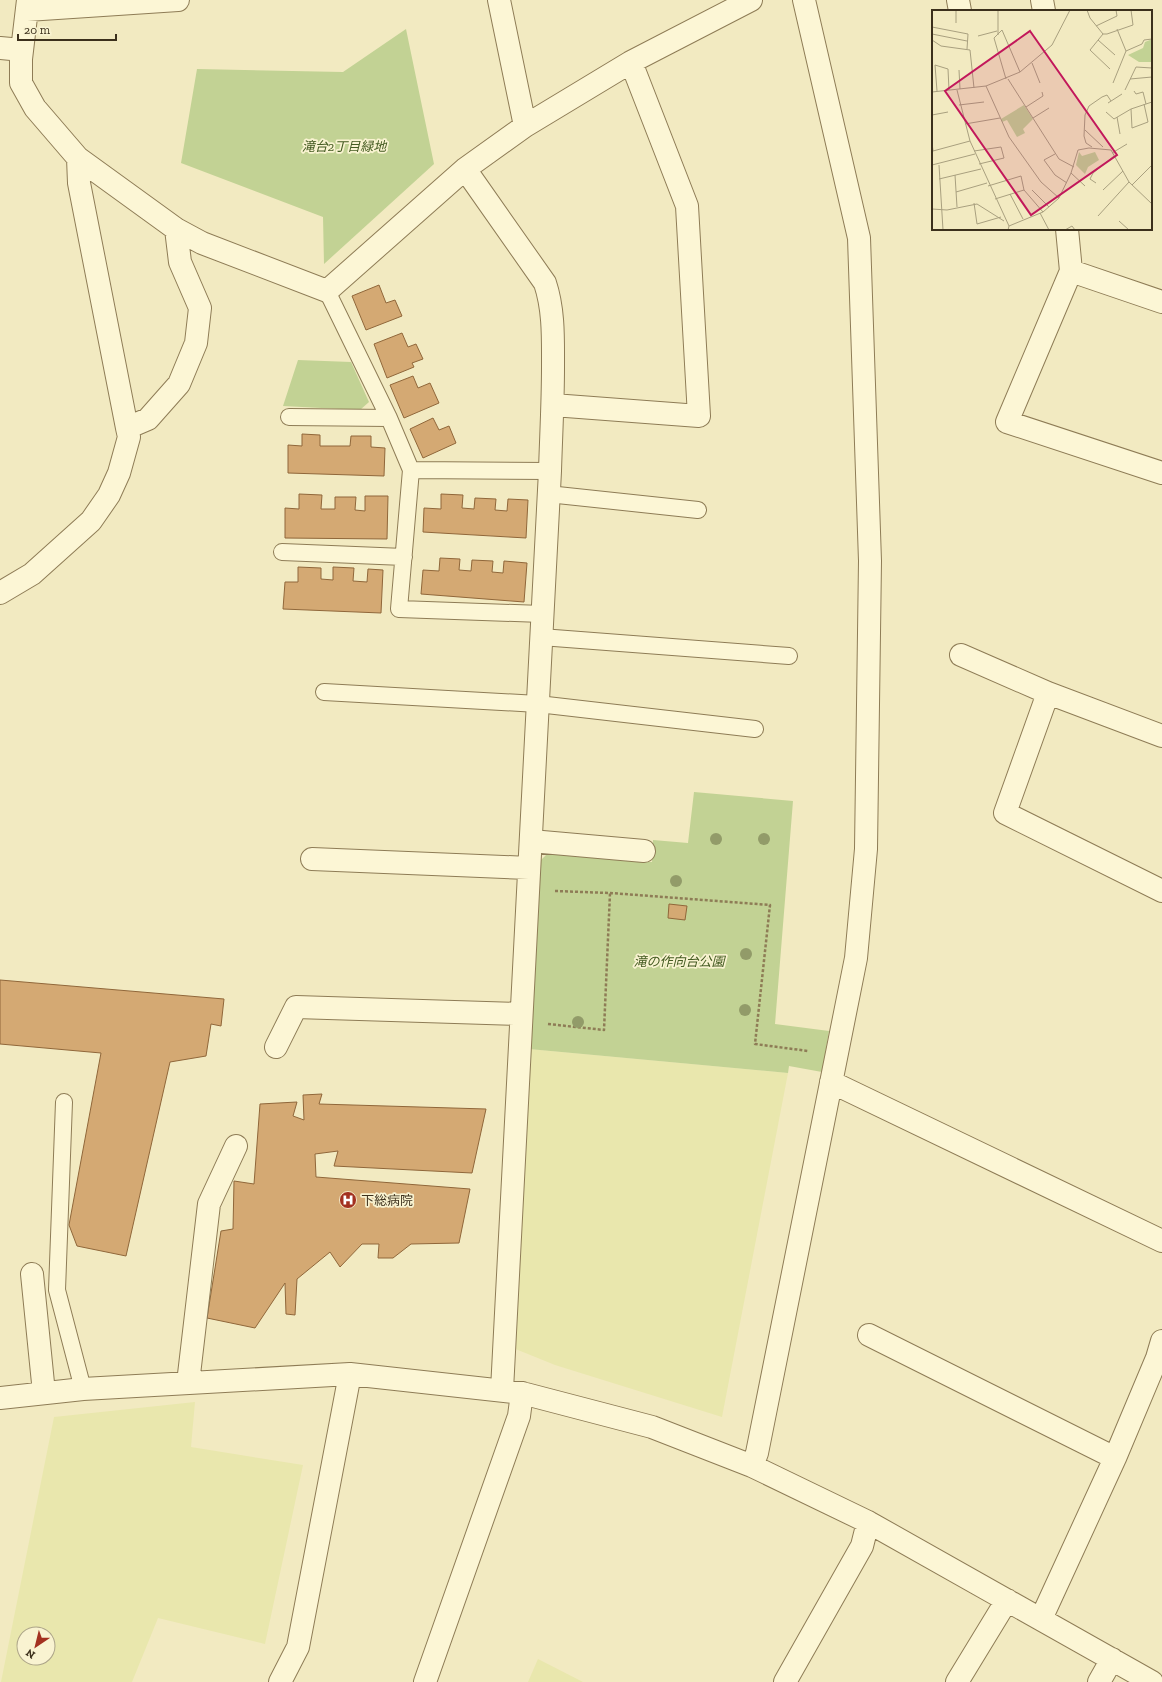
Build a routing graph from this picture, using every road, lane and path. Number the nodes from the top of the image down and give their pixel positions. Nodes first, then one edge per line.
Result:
1 (178, 0) edge
2 (499, 0) edge
3 (751, 0) edge
4 (804, 0) edge
5 (958, 0) edge
6 (1042, 0) edge
7 (28, 5) edge
8 (960, 10) edge
9 (1044, 10) edge
10 (0, 48) edge
11 (22, 50) junction
12 (631, 62) junction
13 (525, 126) junction
14 (78, 158) junction
15 (466, 168) junction
16 (176, 229) junction
17 (1067, 230) edge
18 (1071, 271) junction
19 (327, 291) junction
20 (1162, 302) edge
21 (553, 405) junction
22 (289, 417) dead end
23 (389, 418) junction
24 (128, 428) junction
25 (411, 470) junction
26 (550, 471) junction
27 (1162, 473) edge
28 (548, 494) junction
29 (698, 510) dead end
30 (282, 552) dead end
31 (404, 557) junction
32 (0, 593) edge
33 (542, 614) junction
34 (541, 637) junction
35 (961, 655) dead end
36 (789, 656) dead end
37 (324, 692) dead end
38 (1048, 693) junction
39 (538, 704) junction
40 (755, 729) dead end
41 (1162, 736) edge
42 (531, 841) junction
43 (644, 851) dead end
44 (312, 859) dead end
45 (528, 878) junction
46 (1162, 891) edge
47 (610, 893) junction
48 (521, 1018) junction
49 (276, 1047) dead end
50 (836, 1056) junction
51 (831, 1082) junction
52 (64, 1102) dead end
53 (236, 1146) dead end
54 (1162, 1240) edge
55 (32, 1274) dead end
56 (869, 1335) dead end
57 (1162, 1341) edge
58 (350, 1374) junction
59 (188, 1383) junction
60 (83, 1389) junction
61 (512, 1392) junction
62 (44, 1393) junction
63 (0, 1398) edge
64 (1115, 1458) junction
65 (752, 1466) junction
66 (868, 1522) junction
67 (1007, 1600) junction
68 (1041, 1619) junction
69 (1112, 1659) junction
70 (280, 1682) edge
71 (425, 1682) edge
72 (785, 1682) edge
73 (957, 1682) edge
74 (1099, 1682) edge
75 (1152, 1682) edge

1 - 7 street
2 - 13 street
3 - 12 street
4 - 50 street
5 - 8 street
6 - 9 street
7 - 11 street
10 - 11 street
11 - 14 street
12 - 13 street
12 - 21 street
13 - 15 street
14 - 16 street
14 - 24 street
15 - 19 street
15 - 21 street
16 - 19 street
16 - 24 street
17 - 18 street
18 - 20 street
18 - 27 street
19 - 23 lane
21 - 26 street
22 - 23 lane
23 - 25 lane
24 - 32 street
25 - 26 lane
25 - 31 lane
26 - 28 street
28 - 29 lane
28 - 33 street
30 - 31 lane
31 - 33 lane
33 - 34 street
34 - 36 lane
34 - 39 street
35 - 38 street
37 - 39 lane
38 - 41 street
38 - 46 street
39 - 40 lane
39 - 42 street
42 - 43 street
42 - 45 street
44 - 45 street
45 - 47 path
45 - 48 street
47 - 48 path
47 - 50 path
48 - 49 street
48 - 61 street
50 - 51 street
51 - 54 street
51 - 65 street
52 - 60 lane
53 - 59 street
55 - 62 street
56 - 64 street
57 - 64 street
58 - 59 street
58 - 61 street
58 - 70 street
59 - 60 street
60 - 62 street
61 - 65 street
61 - 71 street
62 - 63 street
64 - 68 street
65 - 66 street
66 - 67 street
66 - 72 street
67 - 68 street
67 - 73 street
68 - 69 street
69 - 74 street
69 - 75 street

